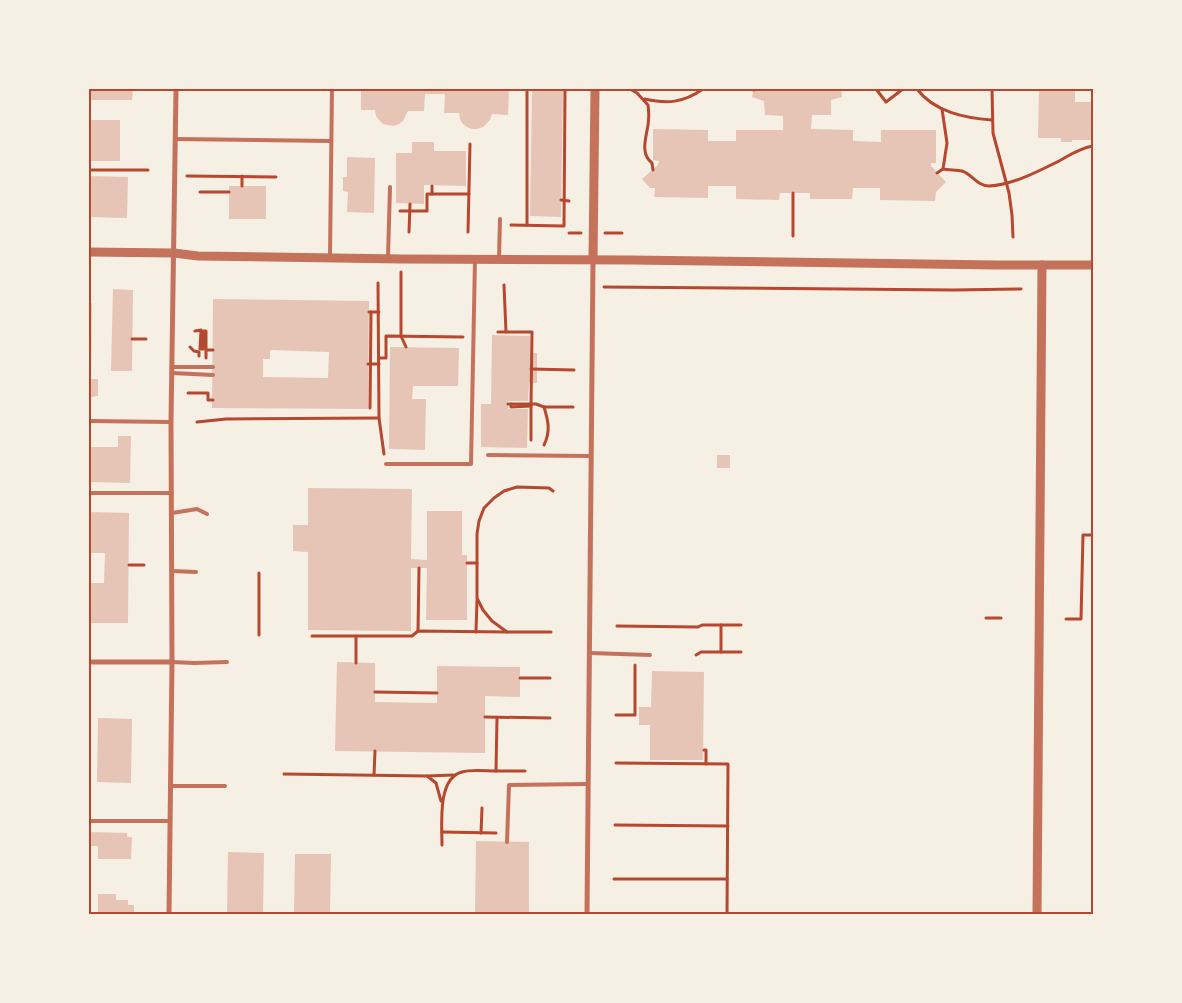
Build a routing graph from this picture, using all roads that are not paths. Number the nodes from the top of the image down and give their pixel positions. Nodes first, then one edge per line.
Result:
1 (176, 89) edge
2 (332, 89) edge
3 (595, 89) edge
4 (175, 139) junction
5 (331, 140) junction
6 (390, 187) dead end
7 (500, 219) dead end
8 (89, 252) edge
9 (174, 253) junction
10 (330, 258) junction
11 (388, 258) junction
12 (475, 259) junction
13 (499, 259) junction
14 (593, 260) junction
15 (1042, 265) junction
16 (1093, 265) edge
17 (172, 367) junction
18 (213, 367) dead end
19 (172, 373) junction
20 (213, 375) dead end
21 (89, 421) edge
22 (172, 422) junction
23 (488, 455) dead end
24 (591, 456) junction
25 (386, 464) road end
26 (89, 492) edge
27 (172, 493) junction
28 (172, 513) junction
29 (207, 514) dead end
30 (172, 571) junction
31 (196, 572) dead end
32 (590, 653) junction
33 (650, 655) dead end
34 (89, 662) edge
35 (172, 662) junction
36 (227, 662) dead end
37 (588, 784) junction
38 (170, 786) junction
39 (225, 786) dead end
40 (89, 821) edge
41 (170, 821) junction
42 (507, 842) dead end
43 (169, 914) edge
44 (587, 914) edge
45 (1037, 914) edge

1 - 4 street
2 - 5 lane
3 - 14 street
4 - 5 lane
4 - 9 street
5 - 10 lane
6 - 11 lane
7 - 13 lane
8 - 9 street
9 - 10 street
9 - 17 street
10 - 11 street
11 - 12 street
12 - 13 street
12 - 25 lane
13 - 14 street
14 - 15 street
14 - 24 street
15 - 16 street
15 - 45 street
17 - 18 lane
17 - 19 street
19 - 20 lane
19 - 22 street
21 - 22 lane
22 - 27 street
23 - 24 lane
24 - 32 street
26 - 27 lane
27 - 28 street
28 - 29 lane
28 - 30 street
30 - 31 lane
30 - 35 street
32 - 33 lane
32 - 37 street
34 - 35 street
35 - 36 lane
35 - 38 street
37 - 42 lane
37 - 44 street
38 - 39 lane
38 - 41 street
40 - 41 lane
41 - 43 street

